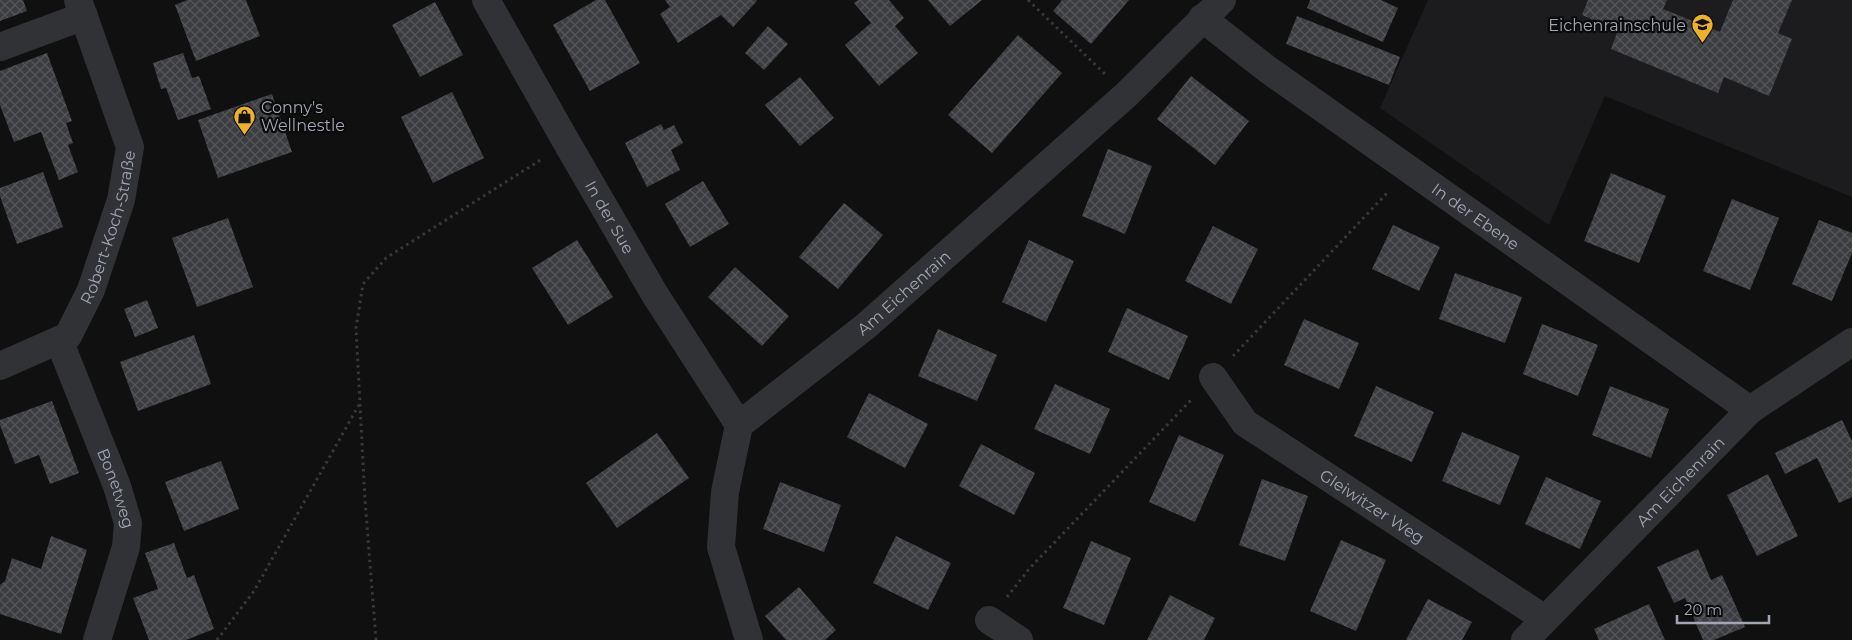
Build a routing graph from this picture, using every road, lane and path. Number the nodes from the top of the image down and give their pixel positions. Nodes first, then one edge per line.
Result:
1 (1028, 0) edge
2 (1222, 0) edge
3 (490, 1) edge
4 (81, 8) edge
5 (1202, 18) junction
6 (0, 47) edge
7 (1126, 95) junction
8 (567, 143) junction
9 (59, 340) junction
10 (1852, 342) edge
11 (0, 366) edge
12 (1212, 377) dead end
13 (360, 403) junction
14 (1750, 410) junction
15 (739, 425) junction
16 (1545, 619) junction
17 (989, 620) dead end
18 (97, 640) edge
19 (217, 640) edge
20 (376, 640) edge
21 (749, 640) edge
22 (1019, 640) edge
23 (1525, 640) edge

1 - 7 path
2 - 5 street, Am Eichenrain
3 - 8 street, In der Sue
4 - 6 street, Robert-Koch-Straße
4 - 9 street, Robert-Koch-Straße
5 - 7 street, Am Eichenrain
5 - 14 street, In der Ebene
7 - 15 street, Am Eichenrain
8 - 13 path
8 - 15 street, In der Sue
9 - 11 street, Robert-Koch-Straße
9 - 18 street, Bonetweg
10 - 14 street, Am Eichenrain
12 - 16 street, Gleiwitzer Weg
13 - 19 path
13 - 20 path
14 - 16 street, Am Eichenrain
15 - 21 street
16 - 23 street, Am Eichenrain
17 - 22 street

